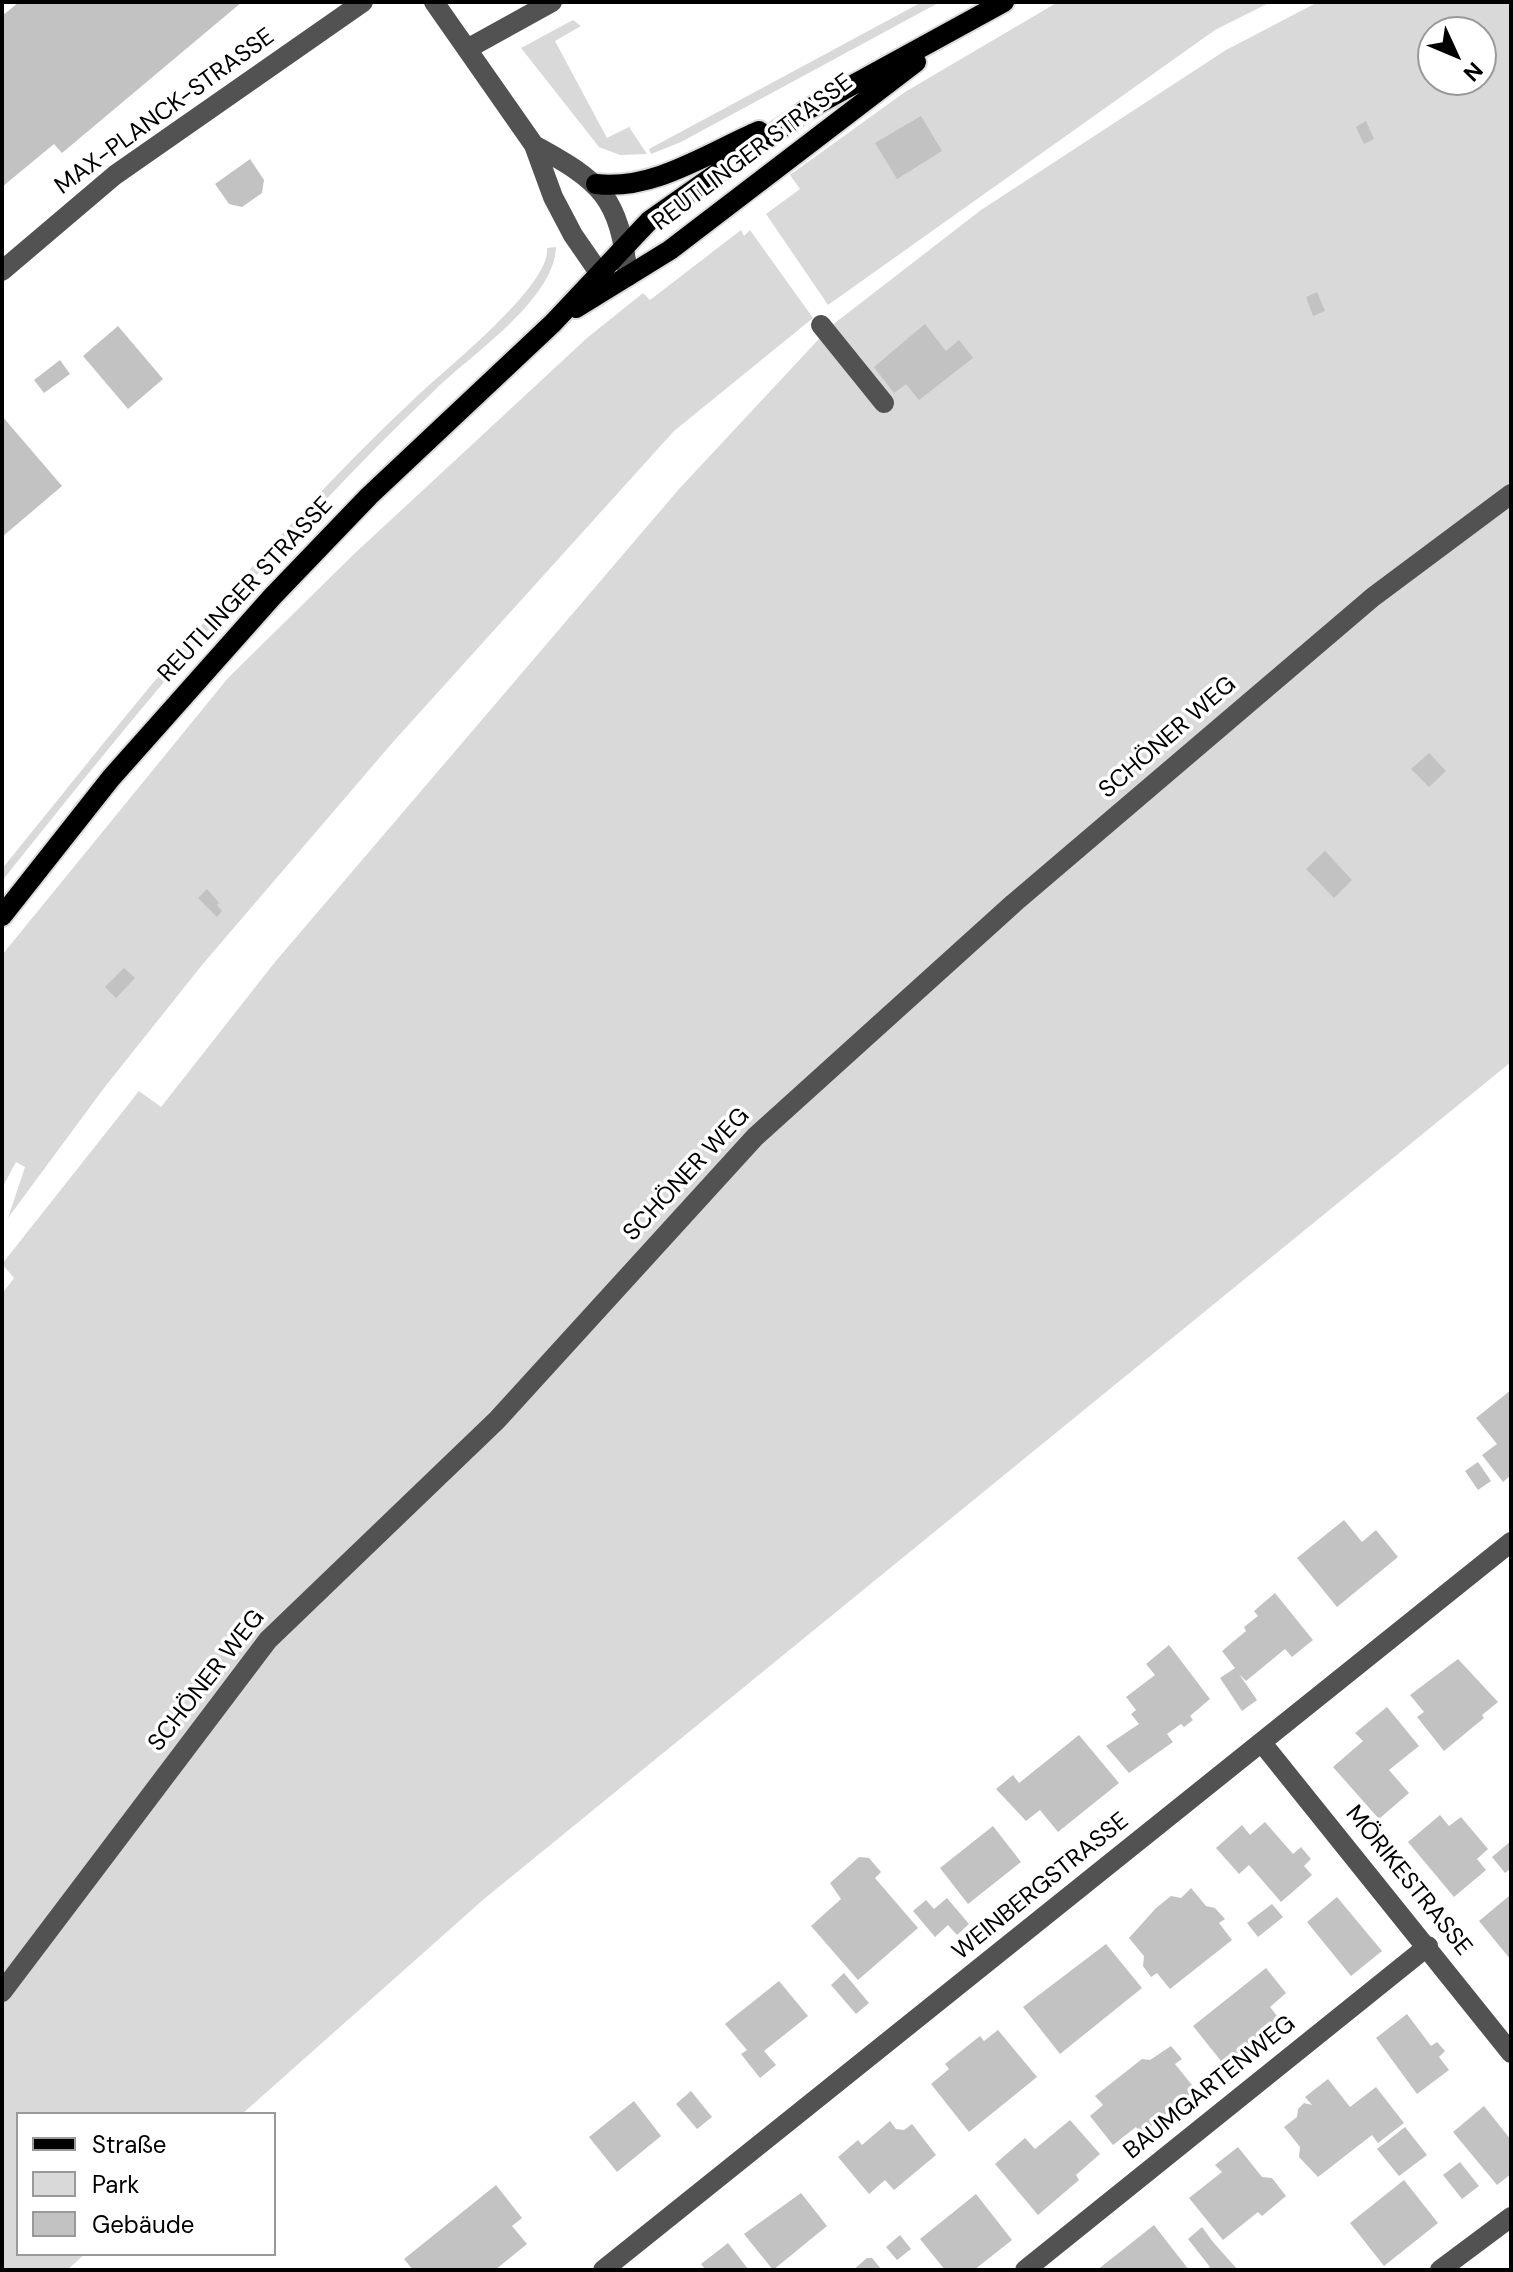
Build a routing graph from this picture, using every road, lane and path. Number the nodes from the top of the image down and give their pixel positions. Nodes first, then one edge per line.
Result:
1 (363, 2) edge
2 (434, 2) edge
3 (552, 2) edge
4 (1004, 2) edge
5 (978, 16) junction
6 (467, 49) junction
7 (807, 110) junction
8 (534, 145) junction
9 (596, 184) junction
10 (624, 247) junction
11 (2, 271) edge
12 (628, 276) junction
13 (604, 280) junction
14 (821, 325) dead end
15 (884, 403) dead end
16 (1511, 494) edge
17 (2, 916) edge
18 (1511, 1542) edge
19 (1262, 1743) junction
20 (1428, 1946) junction
21 (2, 1992) edge
22 (1511, 2053) edge
23 (1511, 2217) edge
24 (603, 2270) edge
25 (1025, 2270) edge
26 (1440, 2270) edge

1 - 11 street, MAX-PLANCK-STRASSE
2 - 6 street
3 - 6 street
4 - 5 main road, REUTLINGER STRASSE
5 - 7 main road, REUTLINGER STRASSE
5 - 12 main road, REUTLINGER STRASSE
6 - 8 street
7 - 9 main road
7 - 10 main road, REUTLINGER STRASSE
8 - 9 street
8 - 13 street
9 - 10 street
10 - 12 street
10 - 13 main road, REUTLINGER STRASSE
12 - 13 main road, REUTLINGER STRASSE
13 - 17 main road, REUTLINGER STRASSE
14 - 15 street
16 - 21 street, SCHÖNER WEG
18 - 19 street, WEINBERGSTRASSE
19 - 20 street, MÖRIKESTRASSE
19 - 24 street, WEINBERGSTRASSE
20 - 22 street, MÖRIKESTRASSE
20 - 25 street, BAUMGARTENWEG
23 - 26 street

